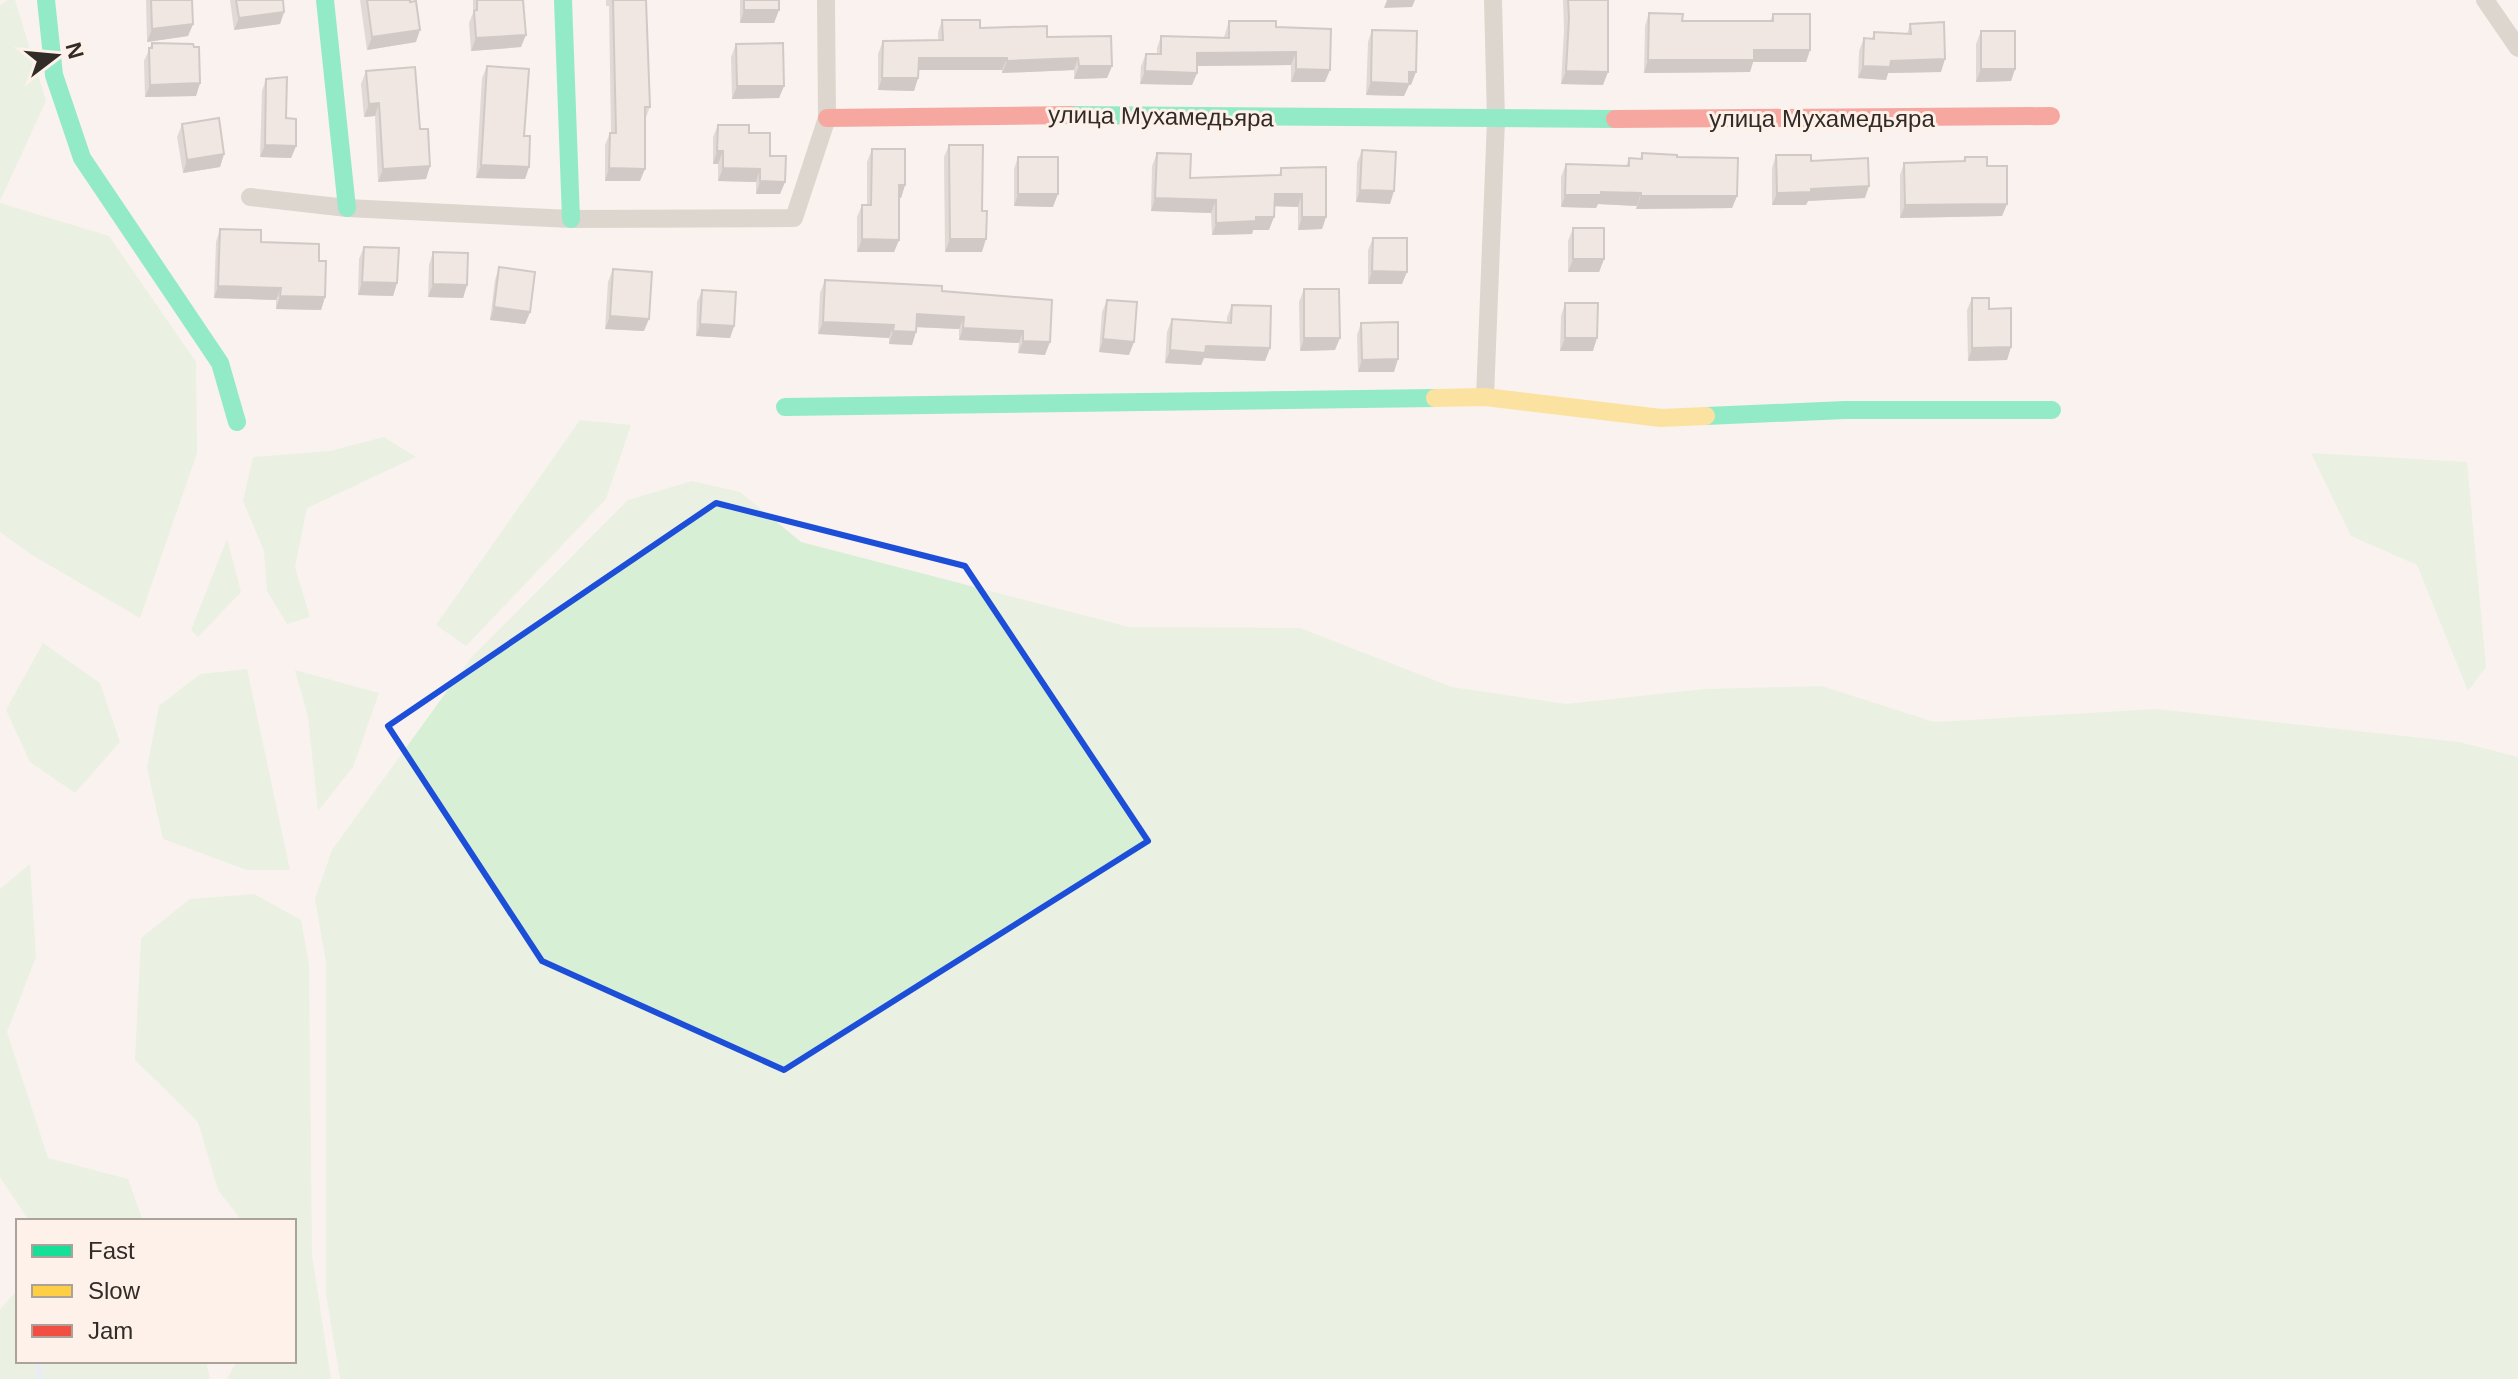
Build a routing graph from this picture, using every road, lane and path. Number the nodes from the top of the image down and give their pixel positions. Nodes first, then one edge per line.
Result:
1 (46, 0) edge
2 (325, 0) edge
3 (563, 0) edge
4 (826, 0) edge
5 (1493, 0) edge
6 (2485, 0) edge
7 (2518, 48) edge
8 (2051, 116) dead end
9 (827, 118) junction
10 (1496, 120) junction
11 (250, 197) dead end
12 (347, 208) junction
13 (571, 219) junction
14 (1485, 397) junction
15 (785, 407) dead end
16 (2052, 410) dead end
17 (237, 422) dead end

1 - 17 street
2 - 12 street
3 - 13 street
4 - 9 street
5 - 10 street
6 - 7 street
8 - 10 street, улица Мухамедьяра
9 - 10 street, улица Мухамедьяра
9 - 13 street
10 - 14 street
11 - 12 street
12 - 13 street
14 - 15 street
14 - 16 street

